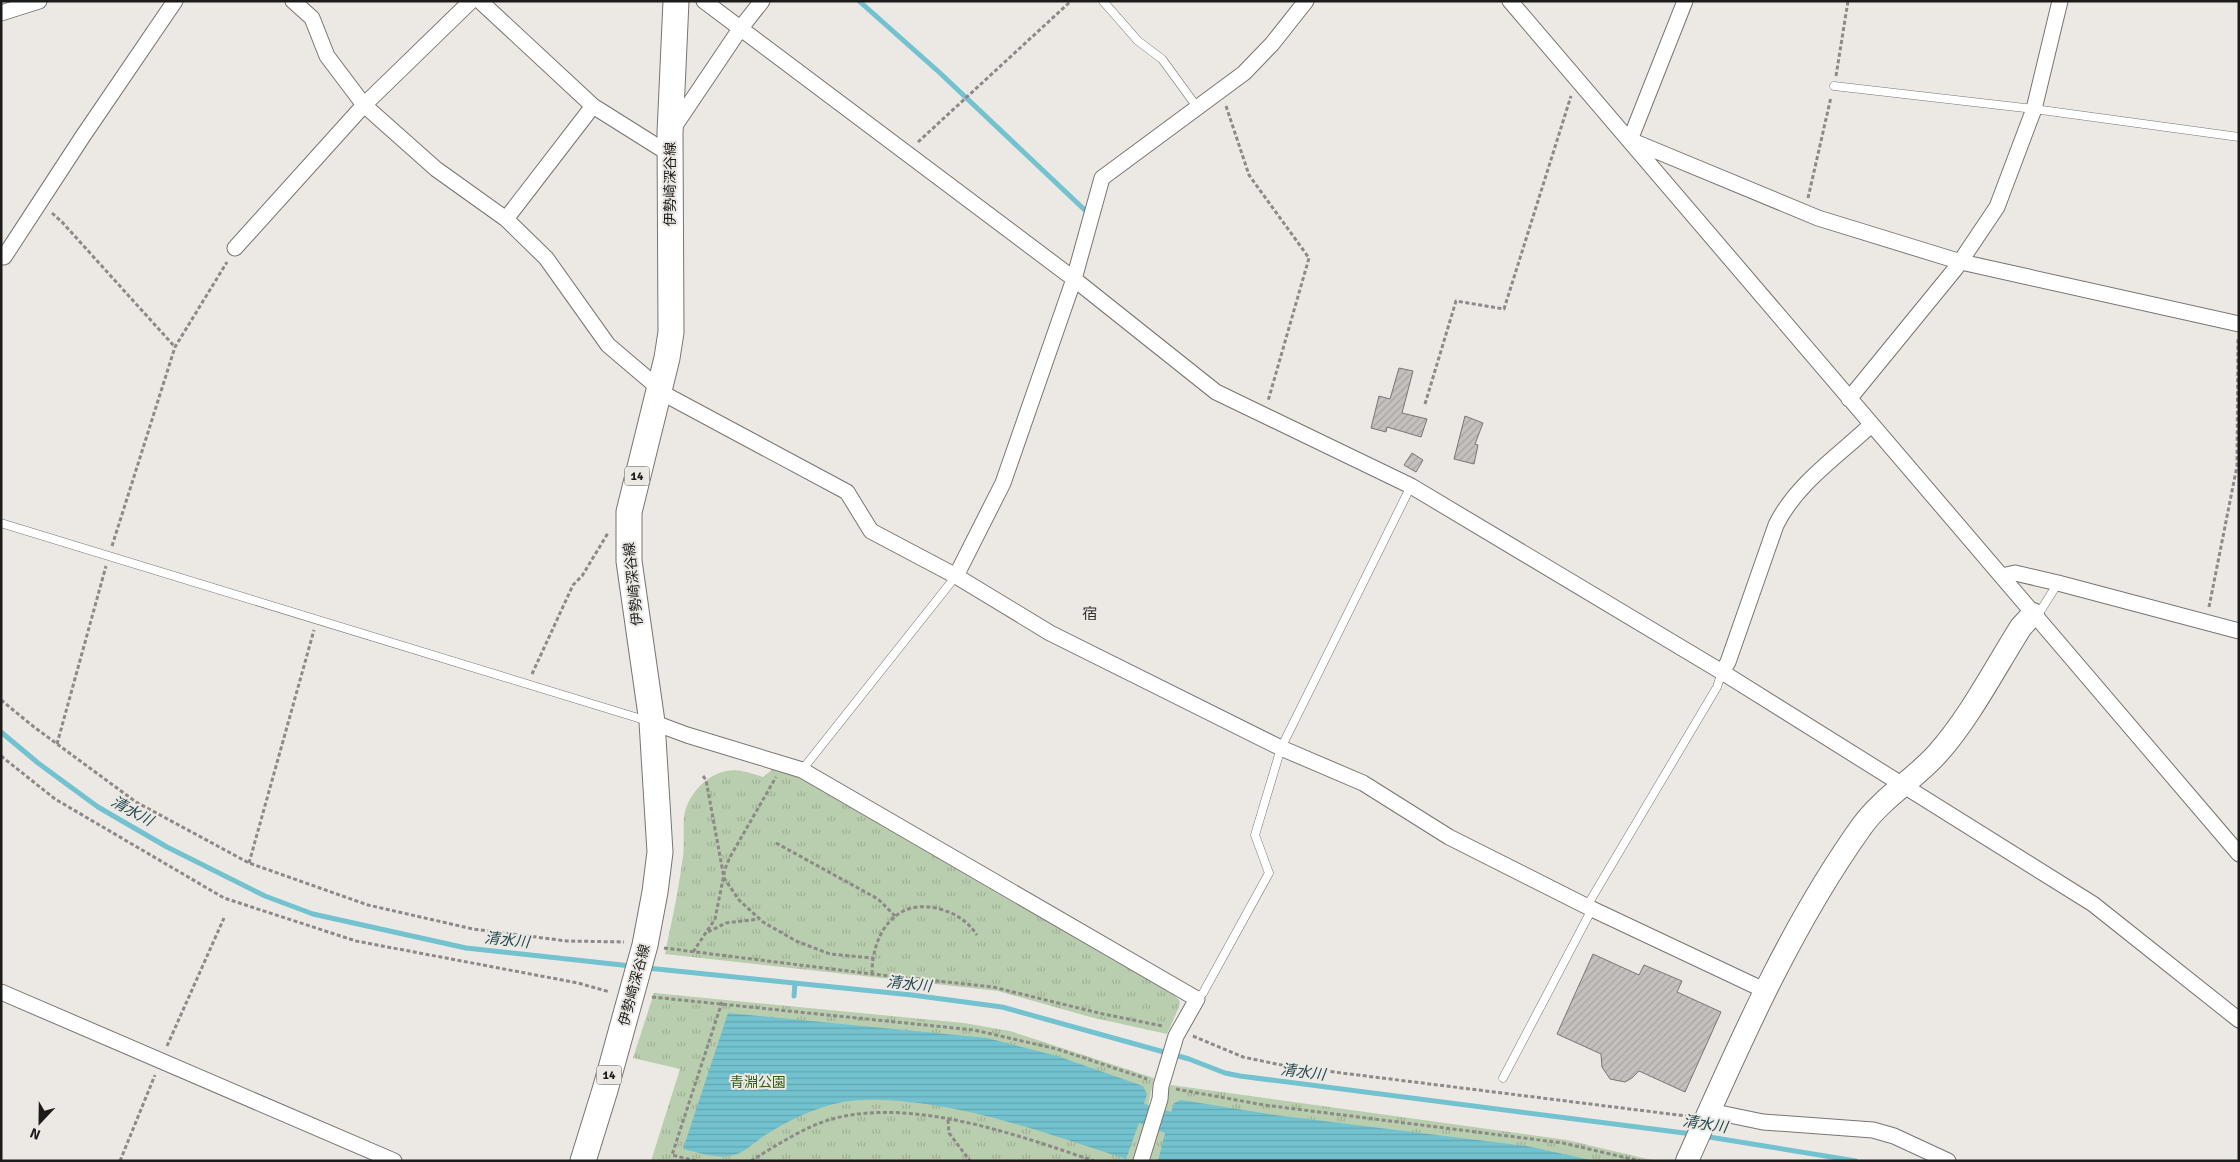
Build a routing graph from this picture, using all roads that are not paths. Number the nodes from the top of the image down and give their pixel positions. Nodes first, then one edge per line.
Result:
1 (39, 1) edge
2 (175, 1) edge
3 (293, 1) edge
4 (471, 1) edge
5 (480, 1) edge
6 (676, 1) edge
7 (704, 1) edge
8 (762, 1) edge
9 (1103, 1) edge
10 (1306, 1) edge
11 (1510, 1) edge
12 (1685, 1) edge
13 (2060, 1) edge
14 (1, 13) edge
15 (740, 29) junction
16 (1834, 86) road end
17 (364, 105) junction
18 (592, 106) junction
19 (1197, 107) junction
20 (2034, 109) junction
21 (2239, 138) edge
22 (1630, 140) junction
23 (670, 144) junction
24 (506, 219) junction
25 (236, 248) road end
26 (3, 259) edge
27 (1961, 262) junction
28 (1074, 278) junction
29 (2238, 321) edge
30 (659, 389) junction
31 (1849, 399) junction
32 (1871, 425) junction
33 (1411, 486) junction
34 (1, 524) edge
35 (956, 576) junction
36 (2002, 576) junction
37 (2058, 583) junction
38 (2033, 614) junction
39 (2239, 632) edge
40 (1722, 672) junction
41 (652, 722) junction
42 (1281, 748) junction
43 (802, 770) junction
44 (1904, 785) junction
45 (2239, 854) edge
46 (1590, 907) junction
47 (1766, 991) junction
48 (1, 992) edge
49 (1197, 999) junction
50 (2239, 1020) edge
51 (1503, 1078) dead end
52 (1702, 1117) junction
53 (394, 1161) edge
54 (583, 1161) edge
55 (1141, 1161) edge
56 (1687, 1161) edge
57 (1948, 1161) edge

1 - 14 street
2 - 26 street
3 - 17 street
4 - 17 street
5 - 18 street
6 - 23 main road, 伊勢崎深谷線 / 14
7 - 15 street
8 - 15 street
9 - 19 lane
10 - 19 street
11 - 22 street
12 - 22 street
13 - 20 street
15 - 23 street
15 - 28 street
16 - 20 lane
17 - 24 street
17 - 25 street
18 - 23 street
18 - 24 street
19 - 28 street
20 - 21 lane
20 - 27 street
22 - 27 street
22 - 31 street
23 - 30 main road, 伊勢崎深谷線 / 14
24 - 30 street
27 - 29 street
27 - 31 street
28 - 33 street
28 - 35 street
30 - 35 street
30 - 41 main road, 伊勢崎深谷線 / 14
31 - 32 street
32 - 36 street
32 - 40 street
33 - 40 street
33 - 42 lane
34 - 41 lane
35 - 42 street
35 - 43 lane
36 - 37 street
36 - 38 street
37 - 38 lane
37 - 39 street
38 - 44 street
38 - 45 street
40 - 44 street
40 - 46 lane
41 - 43 street
41 - 54 main road, 伊勢崎深谷線 / 14
42 - 46 street
42 - 49 lane
43 - 49 street
44 - 47 street
44 - 50 street
46 - 47 street
46 - 51 lane
47 - 52 street
48 - 53 street
49 - 55 street
52 - 56 street
52 - 57 street

